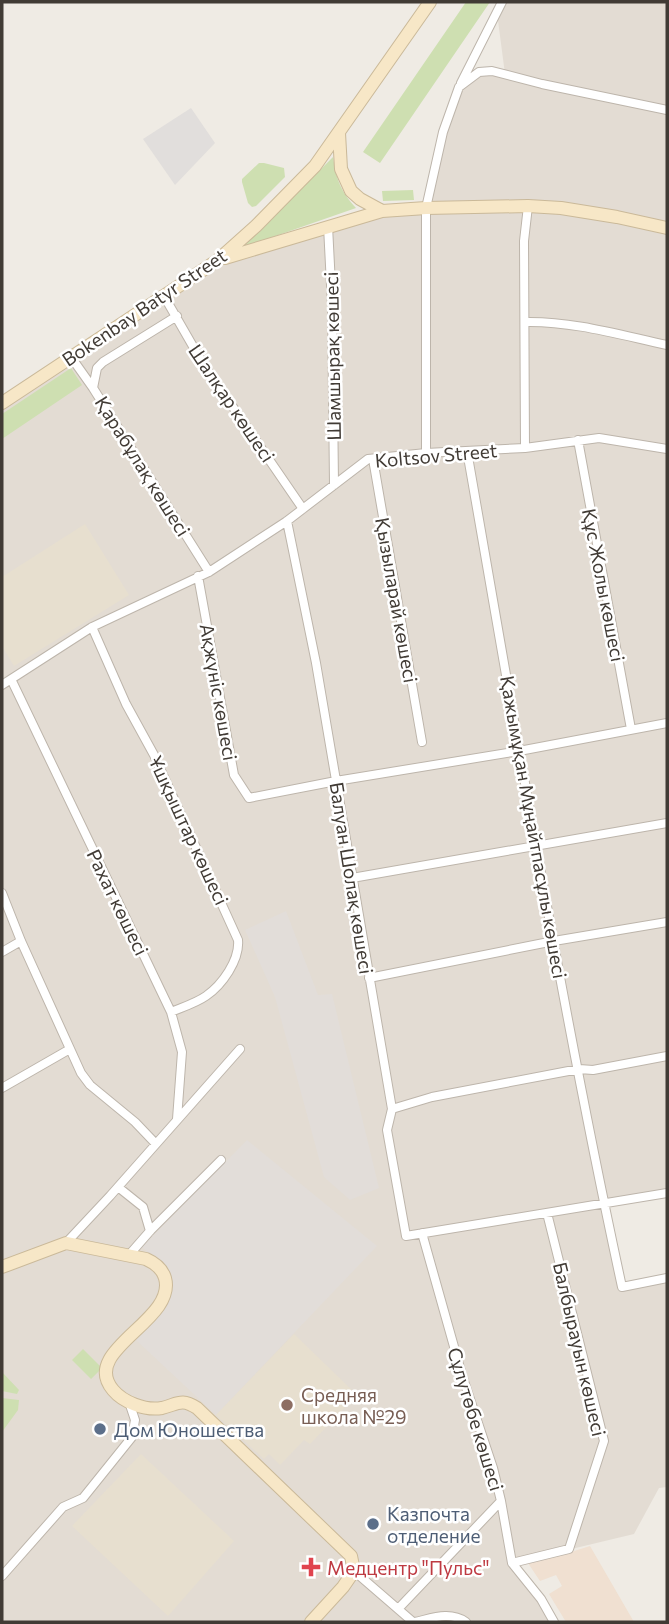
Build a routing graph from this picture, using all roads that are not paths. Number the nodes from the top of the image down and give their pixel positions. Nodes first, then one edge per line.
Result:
1 (430, 2) edge
2 (502, 2) edge
3 (459, 87) junction
4 (667, 110) edge
5 (339, 133) junction
6 (528, 206) junction
7 (426, 208) junction
8 (382, 211) junction
9 (328, 226) junction
10 (667, 228) edge
11 (218, 260) junction
12 (164, 296) junction
13 (177, 316) junction
14 (525, 321) junction
15 (667, 345) edge
16 (71, 357) junction
17 (93, 388) junction
18 (2, 403) edge
19 (578, 440) junction
20 (525, 448) junction
21 (667, 449) edge
22 (467, 451) junction
23 (426, 453) junction
24 (373, 458) junction
25 (334, 485) junction
26 (303, 509) junction
27 (286, 521) junction
28 (209, 572) junction
29 (198, 576) junction
30 (92, 627) junction
31 (11, 679) junction
32 (2, 685) edge
33 (667, 723) edge
34 (631, 729) junction
35 (422, 742) dead end
36 (519, 751) junction
37 (336, 781) junction
38 (667, 823) edge
39 (536, 846) junction
40 (352, 878) junction
41 (2, 893) edge
42 (667, 922) edge
43 (21, 941) junction
44 (554, 941) junction
45 (2, 952) edge
46 (369, 978) junction
47 (171, 1012) junction
48 (70, 1049) junction
49 (240, 1049) dead end
50 (667, 1056) edge
51 (579, 1069) junction
52 (2, 1088) edge
53 (392, 1109) junction
54 (177, 1119) junction
55 (156, 1144) junction
56 (221, 1160) dead end
57 (118, 1187) junction
58 (667, 1193) edge
59 (604, 1203) junction
60 (547, 1213) junction
61 (150, 1231) junction
62 (422, 1234) junction
63 (66, 1243) junction
64 (129, 1255) junction
65 (2, 1267) edge
66 (667, 1278) edge
67 (129, 1402) junction
68 (501, 1501) junction
69 (513, 1563) junction
70 (354, 1571) junction
71 (2, 1576) edge
72 (398, 1609) junction
73 (311, 1622) edge
74 (414, 1622) edge
75 (466, 1622) edge
76 (554, 1622) edge

1 - 5 street, Bokenbay Batyr Street
2 - 3 street
3 - 4 street
3 - 7 street
5 - 8 street
5 - 11 street, Bokenbay Batyr Street
6 - 7 street
6 - 10 street
6 - 14 street
7 - 8 street
7 - 23 street
8 - 9 street
9 - 11 street
9 - 25 street, Шамшырақ көшесі
11 - 12 street, Bokenbay Batyr Street
12 - 13 street, Шалқар көшесі
12 - 16 street, Bokenbay Batyr Street
13 - 17 street, Қарабұлақ көшесі
13 - 26 street, Шалқар көшесі
14 - 15 street
14 - 20 street
16 - 17 street
16 - 18 street, Bokenbay Batyr Street
17 - 28 street, Қарабұлақ көшесі
19 - 20 street, Koltsov Street
19 - 21 street, Koltsov Street
19 - 34 street, Құс Жолы көшесі
20 - 22 street, Koltsov Street
22 - 23 street, Koltsov Street
22 - 36 street, Қажымұқан Мұңайтпасұлы көшесі
23 - 24 street, Koltsov Street
24 - 25 street, Koltsov Street
24 - 35 street, Қызыларай көшесі
25 - 26 street, Koltsov Street
26 - 27 street, Koltsov Street
27 - 28 street, Koltsov Street
27 - 37 street, Балуан Шолақ көшесі
28 - 29 street, Koltsov Street
29 - 30 street, Koltsov Street
29 - 37 street, Ақжүніс көшесі
30 - 31 street, Koltsov Street
30 - 47 street, Ұшқыштар көшесі
31 - 32 street, Koltsov Street
31 - 47 street, Рахат көшесі
33 - 34 street
34 - 36 street
36 - 37 street
36 - 39 street, Қажымұқан Мұңайтпасұлы көшесі
37 - 40 street, Балуан Шолақ көшесі
38 - 39 street
39 - 40 street
39 - 44 street, Қажымұқан Мұңайтпасұлы көшесі
40 - 46 street, Балуан Шолақ көшесі
41 - 43 street
42 - 44 street
43 - 45 street
43 - 48 street
44 - 46 street
44 - 51 street, Қажымұқан Мұңайтпасұлы көшесі
46 - 53 street, Балуан Шолақ көшесі
47 - 54 street, Рахат көшесі
48 - 52 street
48 - 55 street
49 - 54 street
50 - 51 street
51 - 53 street
51 - 59 street, Қажымұқан Мұңайтпасұлы көшесі
53 - 62 street, Балуан Шолақ көшесі
54 - 55 street
55 - 57 street
56 - 61 street
57 - 61 street
57 - 63 street
58 - 59 street
59 - 60 street
59 - 66 street, Қажымұқан Мұңайтпасұлы көшесі
60 - 62 street
60 - 69 street, Балбырауын көшесі
61 - 64 street
62 - 68 street, Сұлутөбе көшесі
63 - 64 street
63 - 65 street
64 - 67 street
67 - 70 street
67 - 71 street
68 - 69 street
68 - 72 street, Сұлутөбе көшесі
69 - 76 street
70 - 72 street
70 - 73 street
72 - 74 street
74 - 75 street

